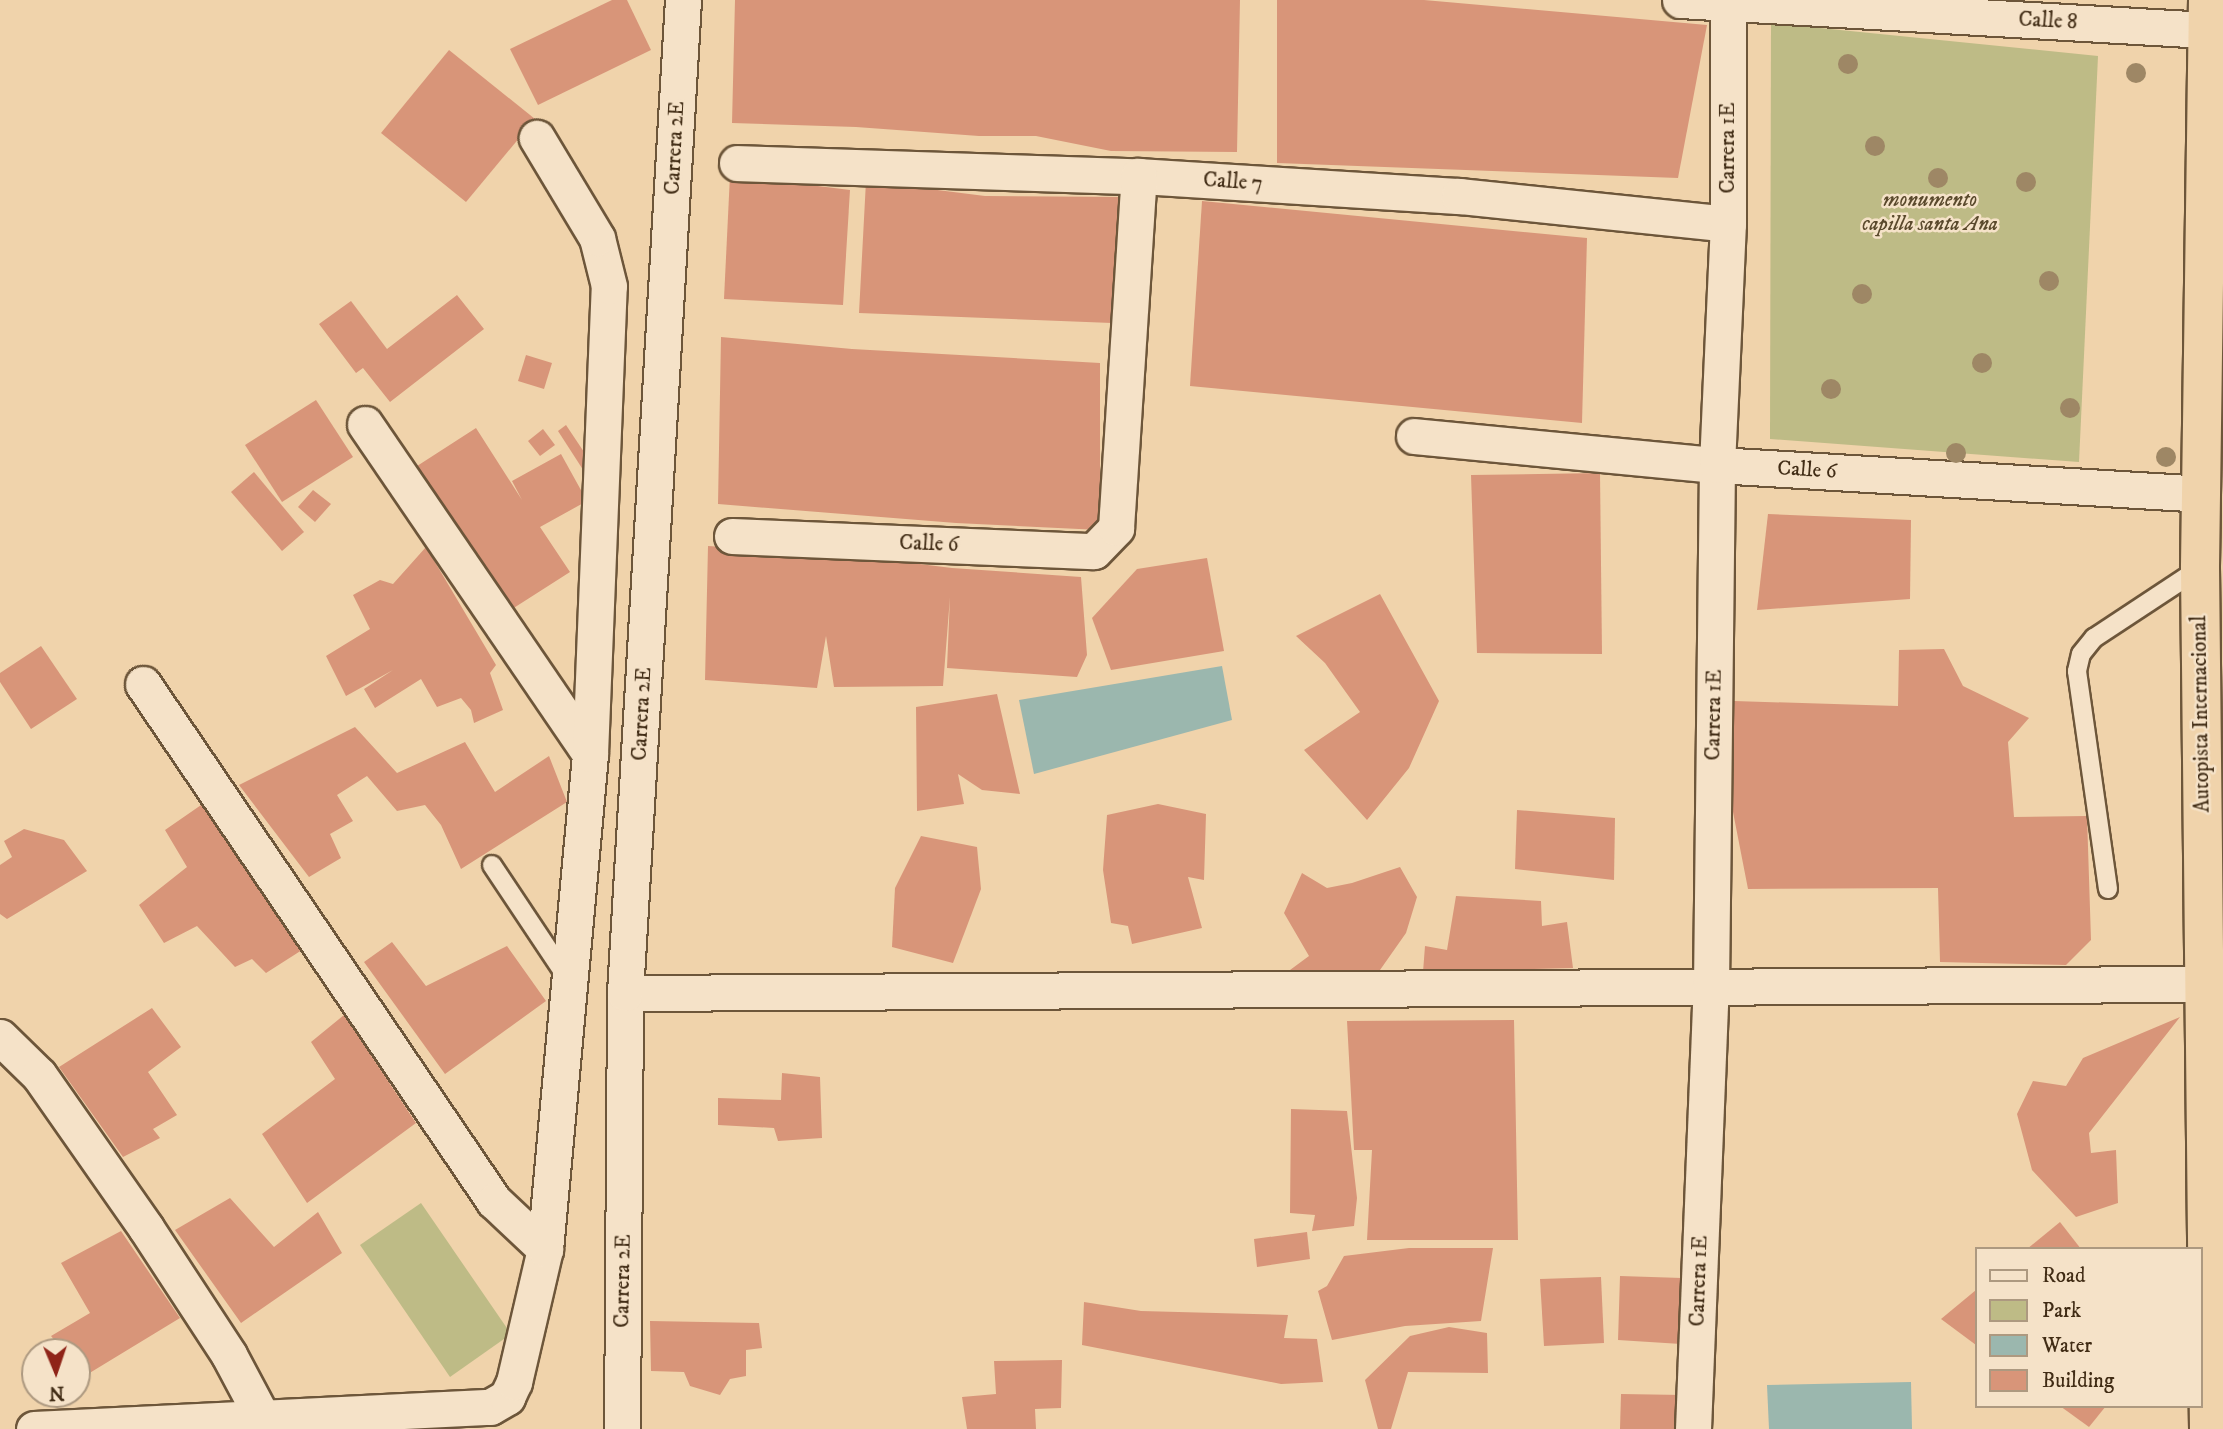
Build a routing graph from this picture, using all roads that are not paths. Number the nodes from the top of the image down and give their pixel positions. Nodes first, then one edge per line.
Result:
1 (683, 0) edge
2 (1680, 0) edge
3 (1728, 2) edge
4 (2208, 15) edge
5 (537, 138) dead end
6 (737, 163) dead end
7 (1139, 176) junction
8 (1728, 224) junction
9 (365, 424) dead end
10 (1414, 436) dead end
11 (1717, 465) junction
12 (2200, 494) junction
13 (732, 536) dead end
14 (2200, 568) junction
15 (143, 684) dead end
16 (590, 754) junction
17 (492, 865) dead end
18 (2108, 888) dead end
19 (569, 981) junction
20 (2204, 984) junction
21 (1711, 986) junction
22 (625, 993) junction
23 (0, 1037) edge
24 (545, 1249) junction
25 (262, 1418) junction
26 (34, 1429) edge
27 (621, 1429) edge
28 (1693, 1429) edge
29 (2210, 1429) edge

1 - 22 street, Carrera 2E
2 - 3 street, Calle 8
3 - 4 street, Calle 8
3 - 8 street, Carrera 1E
4 - 12 highway, Autopista Internacional
5 - 16 street
6 - 7 street, Calle 7
7 - 8 street, Calle 7
7 - 13 street, Calle 6
8 - 11 street, Carrera 1E
9 - 16 street
10 - 11 street, Calle 6
11 - 12 street, Calle 6
11 - 21 street, Carrera 1E
12 - 14 highway, Autopista Internacional
14 - 18 lane
14 - 20 highway, Autopista Internacional
15 - 24 street
16 - 19 street
17 - 19 lane
19 - 24 street
20 - 21 street
20 - 29 highway, Autopista Internacional
21 - 22 street
21 - 28 street, Carrera 1E
22 - 27 street, Carrera 2E
23 - 25 street
24 - 25 street
25 - 26 street

